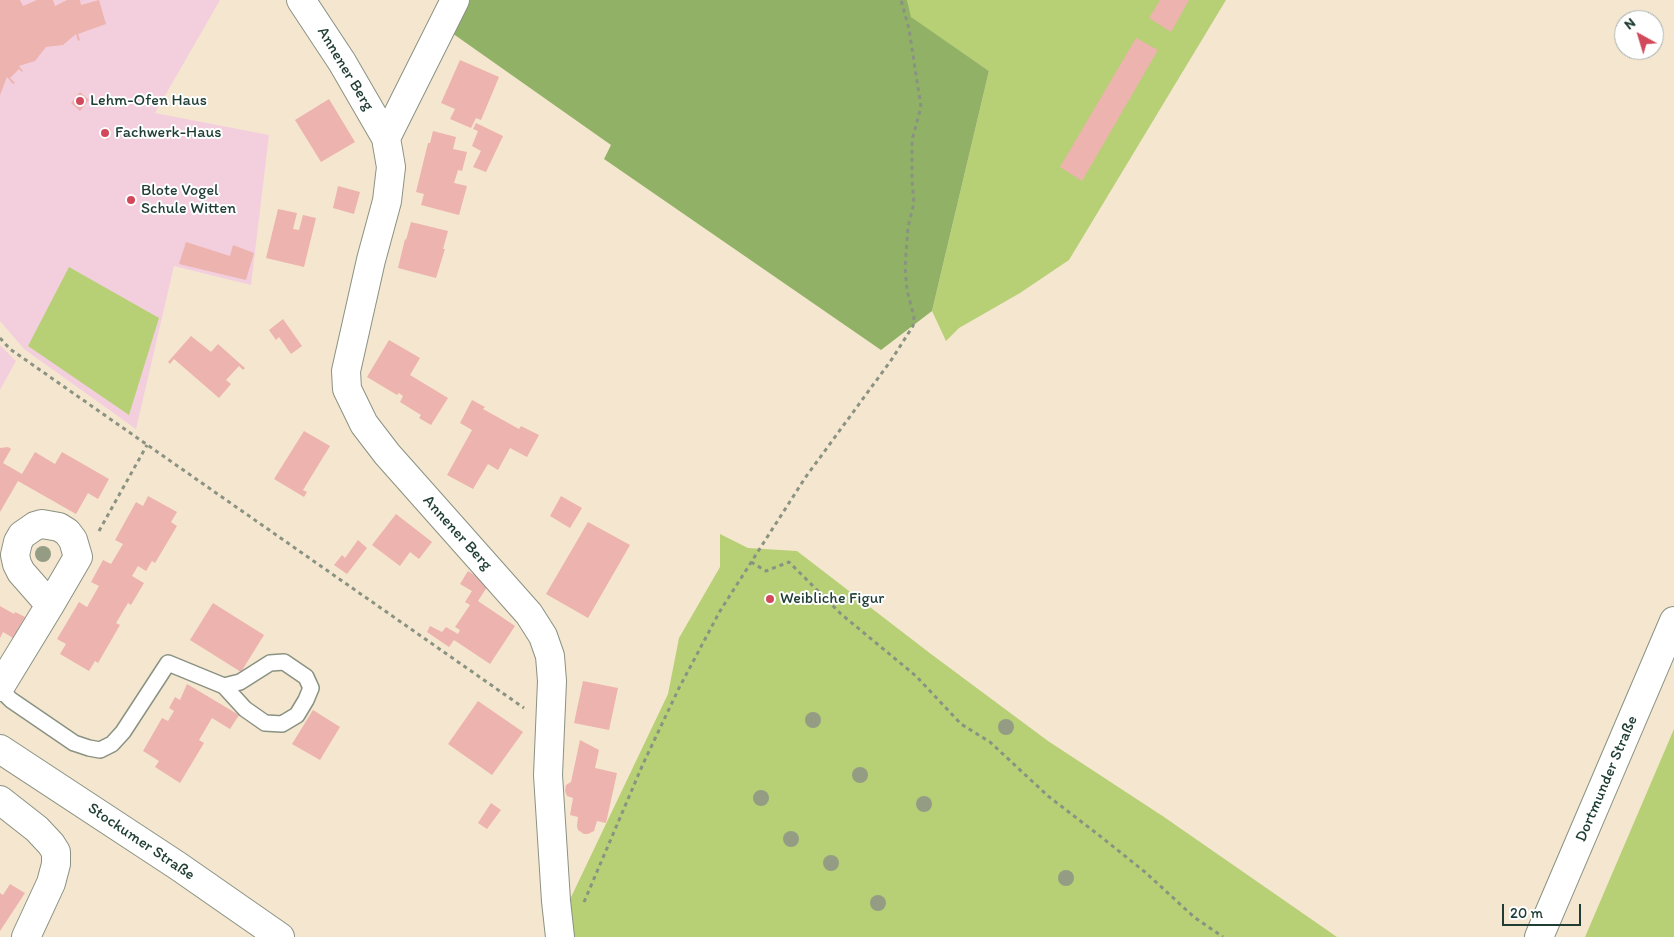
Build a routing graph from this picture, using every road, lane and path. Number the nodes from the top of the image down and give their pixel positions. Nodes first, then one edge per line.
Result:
1 (301, 0) edge
2 (455, 0) edge
3 (901, 0) edge
4 (386, 138) junction
5 (0, 338) edge
6 (148, 445) junction
7 (78, 557) junction
8 (752, 562) junction
9 (50, 605) junction
10 (1674, 621) edge
11 (224, 686) junction
12 (0, 688) edge
13 (550, 723) junction
14 (0, 749) edge
15 (0, 800) edge
16 (580, 910) dead end
17 (26, 937) edge
18 (280, 937) edge
19 (560, 937) edge
20 (1223, 937) edge
21 (1539, 937) edge

1 - 4 street, Annener Berg
2 - 4 street, Annener Berg
3 - 8 path
4 - 13 street, Annener Berg
5 - 6 path
6 - 7 path
6 - 13 path
7 - 9 street
7 - 9 street
8 - 16 path
8 - 20 path
9 - 12 street
10 - 21 street, Dortmunder Straße
11 - 11 lane
11 - 12 lane
13 - 19 street, Annener Berg
14 - 18 street, Stockumer Straße
15 - 17 street

